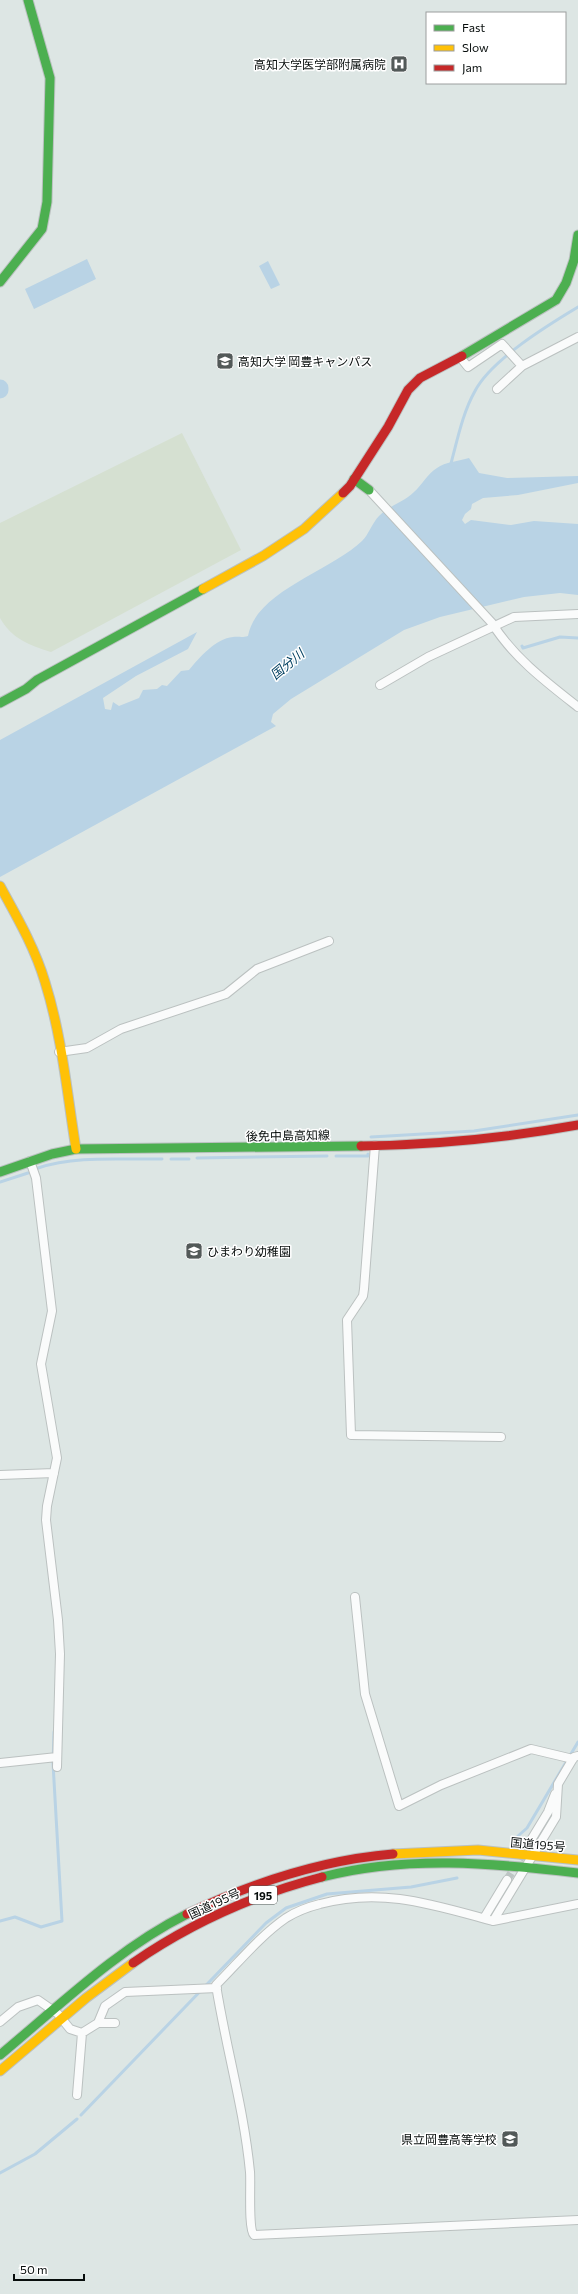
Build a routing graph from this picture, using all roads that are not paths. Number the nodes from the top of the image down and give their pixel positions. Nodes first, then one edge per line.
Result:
1 (28, 0) edge
2 (578, 235) edge
3 (0, 282) edge
4 (578, 337) edge
5 (460, 357) junction
6 (519, 363) junction
7 (497, 389) dead end
8 (354, 479) junction
9 (369, 490) joint
10 (578, 614) edge
11 (493, 625) junction
12 (380, 684) dead end
13 (0, 704) edge
14 (578, 707) edge
15 (0, 886) edge
16 (329, 940) dead end
17 (59, 1052) junction
18 (578, 1125) edge
19 (375, 1145) junction
20 (76, 1149) junction
21 (30, 1161) junction
22 (0, 1172) edge
23 (501, 1437) dead end
24 (54, 1473) junction
25 (0, 1475) edge
26 (355, 1597) dead end
27 (57, 1757) junction
28 (572, 1758) edge
29 (0, 1762) edge
30 (57, 1767) dead end
31 (558, 1784) junction
32 (531, 1840) tunnel mouth
33 (534, 1854) junction
34 (578, 1860) edge
35 (526, 1868) junction
36 (578, 1873) edge
37 (507, 1880) tunnel mouth
38 (578, 1904) edge
39 (484, 1918) junction
40 (493, 1921) junction
41 (208, 1988) junction
42 (54, 2010) junction
43 (62, 2018) junction
44 (0, 2022) edge
45 (98, 2023) junction
46 (115, 2023) dead end
47 (82, 2033) junction
48 (0, 2055) edge
49 (0, 2071) edge
50 (77, 2095) dead end
51 (578, 2220) edge

1 - 3 main road
2 - 5 main road
4 - 6 street
5 - 6 street
5 - 8 main road
6 - 7 street
8 - 9 main road
8 - 13 main road
9 - 11 street
10 - 11 street
11 - 12 street
11 - 14 street
15 - 17 main road
16 - 17 street
17 - 20 main road
18 - 19 main road, 後免中島高知線
19 - 20 main road, 後免中島高知線
19 - 23 street
20 - 21 main road, 後免中島高知線
21 - 22 main road, 後免中島高知線
21 - 24 street
24 - 25 street
24 - 27 street
26 - 28 street
27 - 29 street
27 - 30 street
28 - 31 street
31 - 32 street
31 - 33 street
33 - 34 main road, 国道195号 / 195
33 - 35 street
33 - 42 main road, 国道195号 / 195
35 - 36 main road, 国道195号 / 195
35 - 40 street
35 - 43 main road, 国道195号 / 195
37 - 39 street
38 - 40 street
39 - 40 street
39 - 41 street
41 - 45 street
41 - 51 street
42 - 43 street
42 - 44 street
42 - 48 main road, 国道195号 / 195
43 - 47 street
43 - 49 main road, 国道195号 / 195
45 - 46 street
45 - 47 street
47 - 50 street

